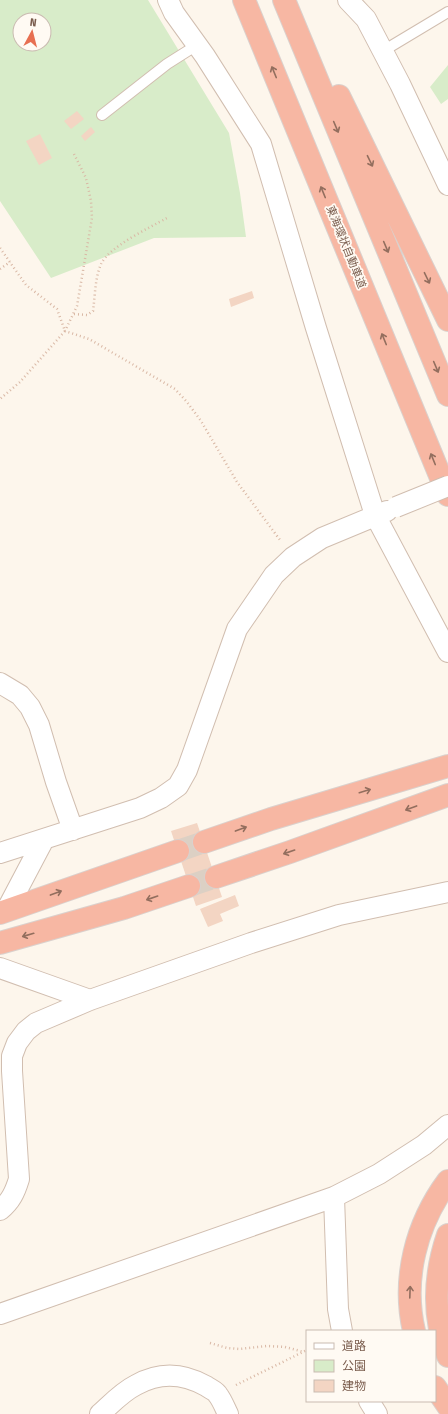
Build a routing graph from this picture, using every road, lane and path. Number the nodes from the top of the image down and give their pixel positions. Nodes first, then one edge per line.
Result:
1 (168, 0) edge
2 (244, 0) edge
3 (284, 0) edge
4 (292, 0) edge
5 (348, 0) edge
6 (448, 12) edge
7 (197, 45) junction
8 (383, 51) junction
9 (102, 115) dead end
10 (74, 154) dead end
11 (448, 185) edge
12 (167, 218) dead end
13 (0, 248) edge
14 (10, 262) junction
15 (0, 269) edge
16 (74, 314) junction
17 (448, 320) edge
18 (65, 331) junction
19 (448, 395) edge
20 (0, 399) edge
21 (448, 486) edge
22 (448, 495) edge
23 (374, 515) junction
24 (293, 557) junction
25 (448, 652) edge
26 (0, 683) edge
27 (448, 766) edge
28 (448, 795) edge
29 (73, 830) junction
30 (44, 839) junction
31 (204, 842) tunnel mouth
32 (178, 851) tunnel mouth
33 (0, 853) edge
34 (216, 877) tunnel mouth
35 (189, 886) tunnel mouth
36 (448, 892) edge
37 (2, 912) edge
38 (0, 943) edge
39 (0, 968) edge
40 (90, 1000) junction
41 (448, 1125) edge
42 (448, 1181) edge
43 (334, 1197) junction
44 (0, 1210) edge
45 (448, 1235) edge
46 (0, 1314) edge
47 (342, 1330) edge
48 (414, 1330) edge
49 (210, 1342) dead end
50 (306, 1351) edge
51 (448, 1356) edge
52 (436, 1388) edge
53 (218, 1394) junction
54 (370, 1402) edge
55 (448, 1406) edge
56 (100, 1414) edge
57 (228, 1414) edge
58 (377, 1414) edge

1 - 7 street
22 -> 2 highway, 東海環状自動車道
3 -> 19 highway
4 -> 17 highway
5 - 8 street
6 - 8 lane
7 - 9 lane
7 - 23 street
8 - 11 street
10 - 16 path
12 - 16 path
13 - 14 path
14 - 15 path
14 - 18 path
16 - 18 path
18 - 20 path
18 - 24 path
21 - 23 street, bridge
23 - 24 street
23 - 25 street
24 - 29 street
26 - 29 street
31 -> 27 highway
28 -> 34 highway
29 - 30 street
30 - 33 street
30 - 37 street
37 -> 32 highway
35 -> 38 highway
36 - 40 street
39 - 40 street
40 - 44 street
41 - 43 street
48 -> 42 highway
43 - 46 street
43 - 47 street
45 - 51 highway
49 - 50 path
50 - 53 path
52 - 55 highway
53 - 56 street
53 - 57 street
54 - 58 street

